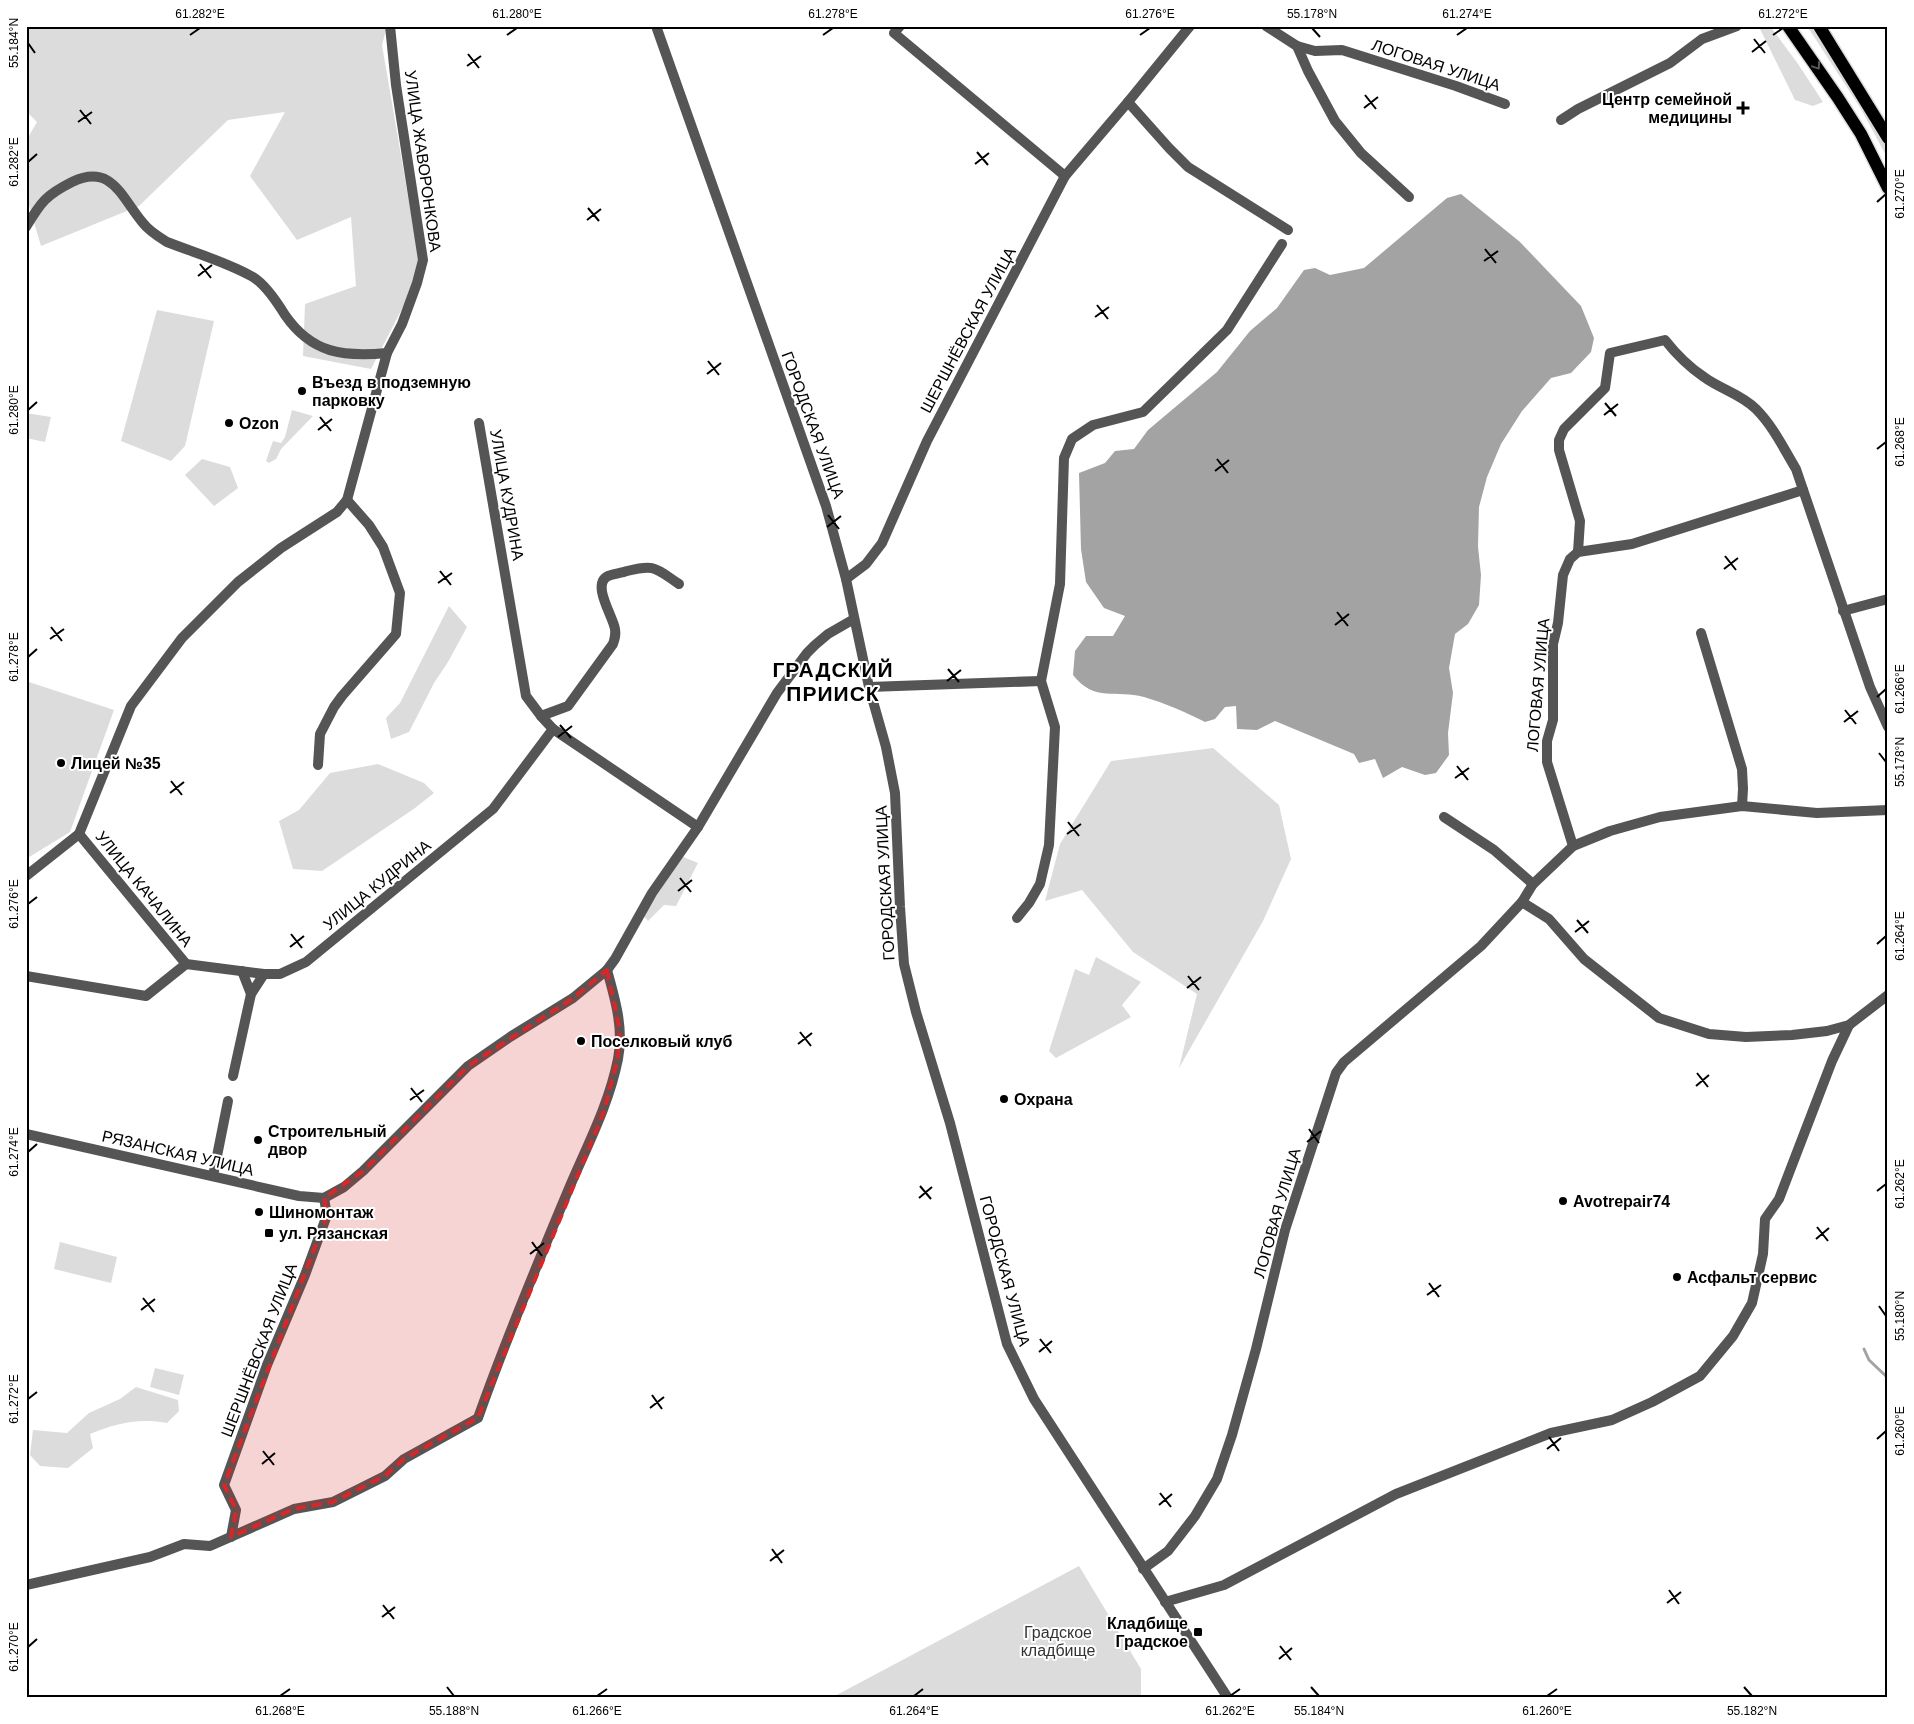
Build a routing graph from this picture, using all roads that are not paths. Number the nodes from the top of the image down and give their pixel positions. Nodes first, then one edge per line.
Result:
1 (390, 26) edge
2 (656, 26) edge
3 (1190, 26) edge
4 (1266, 26) edge
5 (1737, 26) edge
6 (1788, 26) edge
7 (1819, 26) edge
8 (897, 30) edge
9 (1298, 46) junction
10 (1128, 102) junction
11 (1505, 104) dead end
12 (1562, 120) dead end
13 (1888, 138) edge
14 (1065, 176) junction
15 (1888, 188) edge
16 (1409, 198) dead end
17 (26, 227) edge
18 (1288, 230) dead end
19 (1282, 244) dead end
20 (387, 353) junction
21 (479, 423) dead end
22 (1804, 490) junction
23 (347, 500) junction
24 (1578, 552) junction
25 (846, 579) junction
26 (679, 584) dead end
27 (1888, 599) edge
28 (1844, 611) junction
29 (854, 619) junction
30 (1701, 633) dead end
31 (1041, 682) junction
32 (868, 687) junction
33 (540, 716) junction
34 (1888, 727) edge
35 (553, 729) junction
36 (318, 765) dead end
37 (1742, 806) junction
38 (1888, 810) edge
39 (1444, 817) dead end
40 (698, 827) junction
41 (79, 834) junction
42 (1573, 846) junction
43 (26, 876) edge
44 (1533, 884) junction
45 (1522, 902) junction
46 (1017, 918) dead end
47 (186, 964) junction
48 (607, 970) junction
49 (242, 971) junction
50 (264, 974) junction
51 (26, 976) edge
52 (251, 994) junction
53 (1888, 996) edge
54 (1849, 1025) junction
55 (233, 1076) dead end
56 (228, 1101) dead end
57 (26, 1134) edge
58 (214, 1176) junction
59 (324, 1198) junction
60 (231, 1536) junction
61 (1143, 1569) junction
62 (26, 1585) edge
63 (1165, 1602) junction
64 (1228, 1698) edge

1 - 20 street, УЛИЦА ЖАВОРОНКОВА
2 - 25 street, ГОРОДСКАЯ УЛИЦА
3 - 10 street, ШЕРШНЁВСКАЯ УЛИЦА
4 - 9 street
5 - 12 street
6 -> 15 main road
7 - 13 main road
8 - 14 street
9 - 11 street, ЛОГОВАЯ УЛИЦА
9 - 16 street
10 - 14 street, ШЕРШНЁВСКАЯ УЛИЦА
10 - 18 street
14 - 25 street, ШЕРШНЁВСКАЯ УЛИЦА
17 - 20 street
19 - 31 street
20 - 23 street, УЛИЦА ЖАВОРОНКОВА
21 - 33 street, УЛИЦА КУДРИНА
22 - 24 street
22 - 24 street
22 - 28 street
23 - 36 street
23 - 41 street
24 - 42 street, ЛОГОВАЯ УЛИЦА
25 - 29 street, ГОРОДСКАЯ УЛИЦА
26 - 33 street
27 - 28 street
28 - 34 street
29 - 32 street, ГОРОДСКАЯ УЛИЦА
29 - 40 street
30 - 37 street
31 - 32 street
31 - 46 street
32 - 61 street, ГОРОДСКАЯ УЛИЦА
33 - 35 street, УЛИЦА КУДРИНА
35 - 40 street
35 - 50 street, УЛИЦА КУДРИНА
37 - 38 street, ЛОГОВАЯ УЛИЦА
37 - 42 street, ЛОГОВАЯ УЛИЦА
39 - 44 street
40 - 48 street
41 - 43 street
41 - 47 street, УЛИЦА КАЧАЛИНА
42 - 44 street, ЛОГОВАЯ УЛИЦА
44 - 45 street, ЛОГОВАЯ УЛИЦА
45 - 54 street
45 - 61 street, ЛОГОВАЯ УЛИЦА
47 - 49 street
47 - 51 street
48 - 59 street
48 - 60 street
49 - 50 street
49 - 52 street
50 - 52 street
52 - 55 street
53 - 54 street
54 - 63 street
56 - 58 street
57 - 58 street, РЯЗАНСКАЯ УЛИЦА
58 - 59 street, РЯЗАНСКАЯ УЛИЦА
59 - 60 street, ШЕРШНЁВСКАЯ УЛИЦА
60 - 62 street
61 - 63 street, ГОРОДСКАЯ УЛИЦА
63 - 64 street, ГОРОДСКАЯ УЛИЦА

